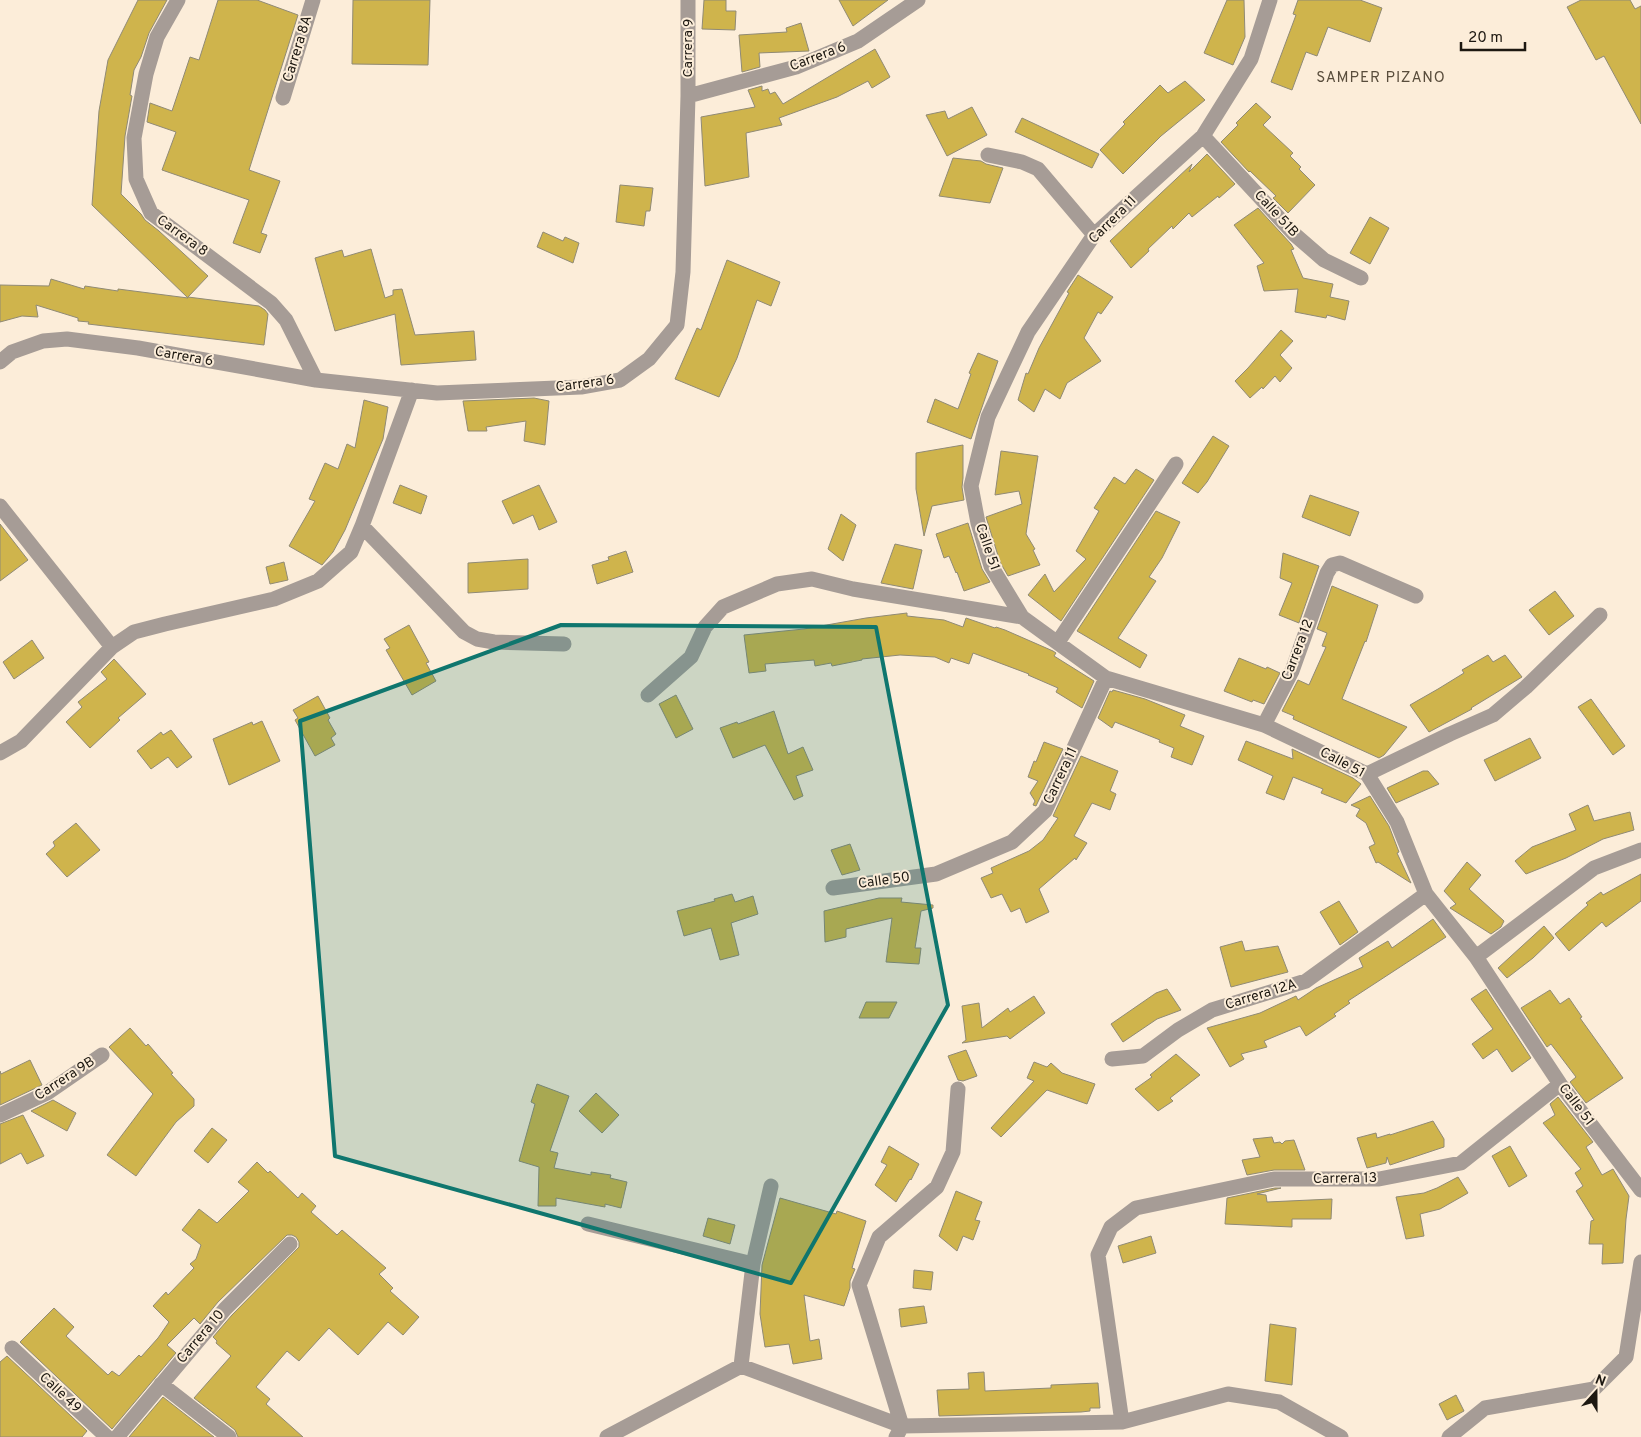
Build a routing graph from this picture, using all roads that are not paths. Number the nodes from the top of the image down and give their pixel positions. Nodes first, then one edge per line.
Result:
1 (178, 0) edge
2 (313, 0) edge
3 (688, 0) edge
4 (918, 0) edge
5 (1270, 0) edge
6 (688, 96) junction
7 (283, 98) dead end
8 (1203, 136) junction
9 (988, 155) dead end
10 (1094, 235) junction
11 (1360, 278) dead end
12 (0, 362) edge
13 (316, 380) junction
14 (412, 390) junction
15 (1176, 464) dead end
16 (971, 486) joint
17 (0, 506) edge
18 (362, 526) junction
19 (1416, 596) dead end
20 (1600, 615) dead end
21 (1022, 617) junction
22 (1058, 642) junction
23 (564, 644) dead end
24 (112, 647) junction
25 (1106, 678) junction
26 (648, 695) dead end
27 (1264, 725) junction
28 (0, 752) edge
29 (1367, 774) junction
30 (1641, 850) edge
31 (936, 874) joint
32 (833, 888) dead end
33 (1426, 894) junction
34 (1476, 957) junction
35 (102, 1055) dead end
36 (1112, 1059) dead end
37 (1560, 1084) junction
38 (958, 1089) dead end
39 (0, 1115) edge
40 (771, 1186) dead end
41 (1641, 1190) edge
42 (588, 1224) dead end
43 (290, 1244) dead end
44 (1641, 1262) edge
45 (752, 1264) junction
46 (12, 1348) dead end
47 (741, 1366) junction
48 (161, 1384) junction
49 (1122, 1422) junction
50 (899, 1431) edge
51 (107, 1437) edge
52 (117, 1437) edge
53 (229, 1437) edge
54 (607, 1437) edge
55 (1341, 1437) edge
56 (1450, 1437) edge

1 - 13 street, Carrera 8
2 - 7 street, Carrera 8A
3 - 6 street, Carrera 9
4 - 6 street, Carrera 6
5 - 8 street, Carrera 11
6 - 14 street, Carrera 6
8 - 10 street, Carrera 11
8 - 11 street, Calle 51B
9 - 10 street
10 - 16 street, Carrera 11
12 - 13 street, Carrera 6
13 - 14 street, Carrera 6
14 - 18 street
15 - 22 street
16 - 21 street, Calle 51
17 - 24 street
18 - 23 street
18 - 24 street
19 - 27 street, Carrera 12
20 - 29 street
21 - 22 street, Calle 51
21 - 26 street
22 - 25 street, Calle 51
24 - 28 street
25 - 27 street, Calle 51
25 - 31 street, Carrera 11
27 - 29 street, Calle 51
29 - 33 street, Calle 51
30 - 34 street
31 - 32 street, Calle 50
33 - 34 street, Calle 51
33 - 36 street, Carrera 12A
34 - 37 street, Calle 51
35 - 39 street, Carrera 9B
37 - 41 street, Calle 51
37 - 49 street, Carrera 13
38 - 50 street
40 - 45 street
42 - 45 street
43 - 48 street, Carrera 10
44 - 56 street
45 - 47 street
46 - 51 street, Calle 49
47 - 50 street
47 - 54 street
48 - 52 street, Carrera 10
48 - 53 street
49 - 50 street
49 - 55 street

